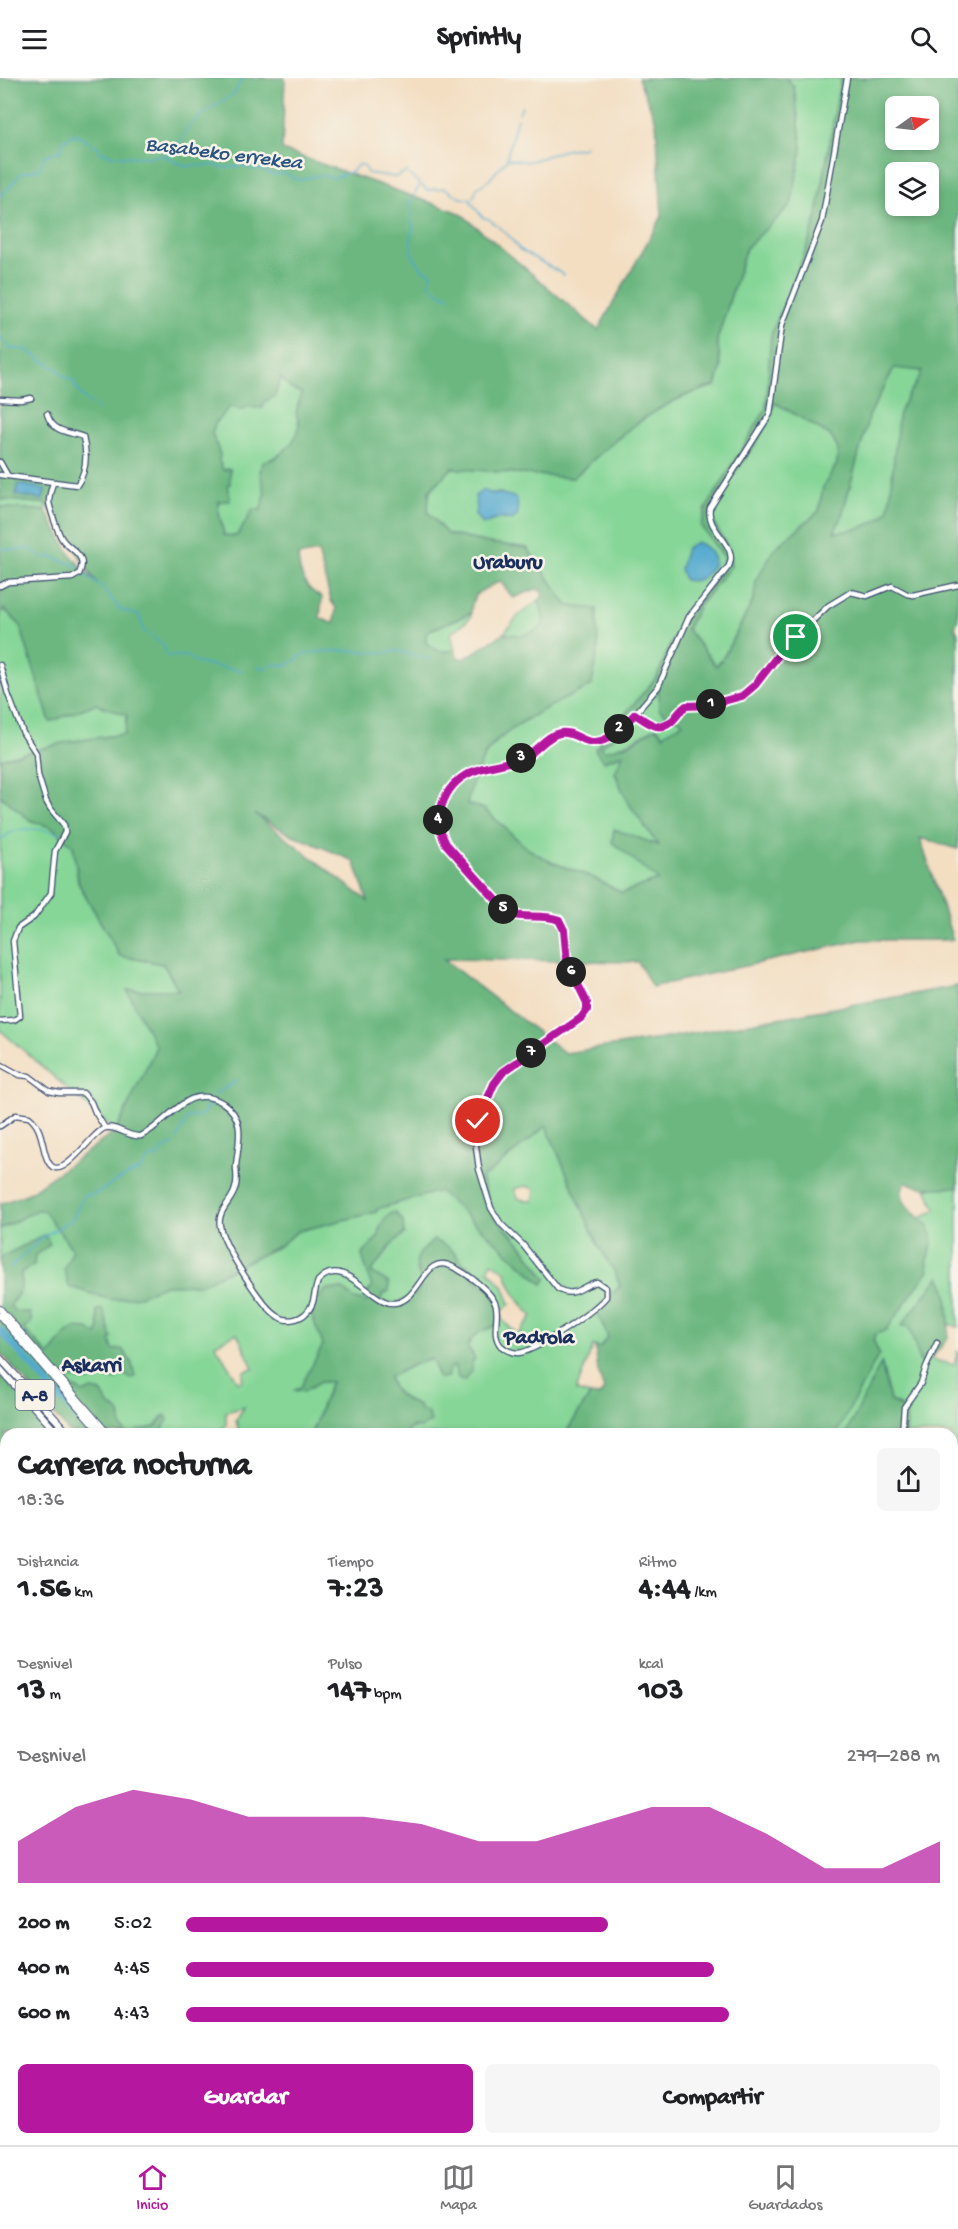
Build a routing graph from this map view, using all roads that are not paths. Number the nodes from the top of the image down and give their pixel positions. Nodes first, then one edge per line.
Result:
1 (847, 78) edge
2 (31, 398) dead end
3 (0, 399) edge
4 (47, 414) dead end
5 (0, 462) edge
6 (0, 475) edge
7 (8, 476) junction
8 (53, 483) junction
9 (958, 585) edge
10 (0, 586) edge
11 (0, 664) edge
12 (635, 714) junction
13 (0, 1021) edge
14 (0, 1064) edge
15 (0, 1126) edge
16 (105, 1128) junction
17 (0, 1309) edge
18 (0, 1316) edge
19 (937, 1342) dead end
20 (0, 1358) edge
21 (0, 1369) edge
22 (53, 1428) edge
23 (64, 1428) edge
24 (97, 1428) edge
25 (103, 1428) edge
26 (902, 1428) edge

1 - 12 street
2 - 3 street
4 - 8 street
5 - 7 street
6 - 7 street
7 - 8 street
8 - 10 street
9 - 12 street
11 - 13 street
12 - 16 street
14 - 16 street
15 - 16 street
17 - 25 highway
18 - 24 highway
19 - 26 street
20 - 23 highway, A-8
21 - 22 highway, A-8

